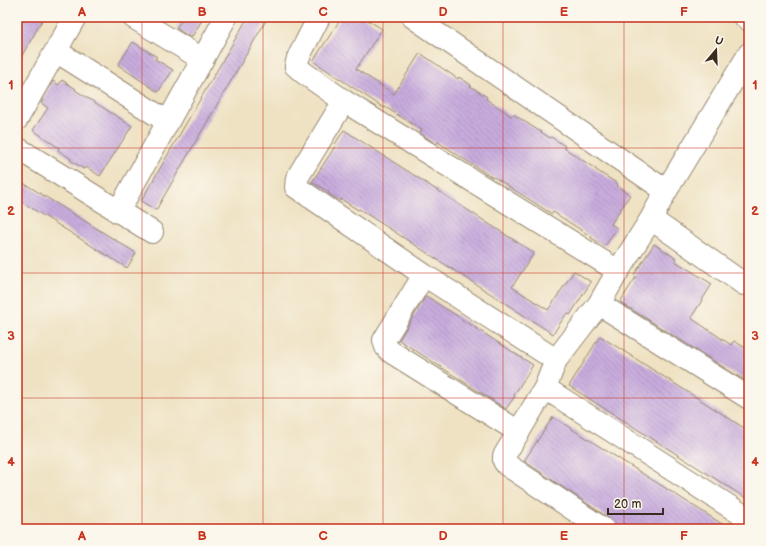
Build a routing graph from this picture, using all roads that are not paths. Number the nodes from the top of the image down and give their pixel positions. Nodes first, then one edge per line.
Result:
1 (75, 17) edge
2 (133, 17) edge
3 (226, 17) edge
4 (319, 17) edge
5 (413, 17) edge
6 (744, 17) edge
7 (749, 20) edge
8 (56, 51) junction
9 (749, 54) edge
10 (202, 60) junction
11 (344, 101) junction
12 (17, 119) edge
13 (168, 122) junction
14 (17, 148) edge
15 (666, 192) junction
16 (118, 212) junction
17 (651, 219) junction
18 (152, 232) dead end
19 (618, 271) junction
20 (424, 275) junction
21 (744, 284) dead end
22 (599, 304) junction
23 (556, 360) junction
24 (545, 388) junction
25 (749, 398) edge
26 (519, 432) junction
27 (749, 519) edge
28 (603, 529) edge

1 - 8 street
2 - 10 street
3 - 10 street
4 - 11 street
5 - 15 street
6 - 7 street
8 - 12 street
8 - 13 street
9 - 15 street
10 - 13 street
11 - 19 street
11 - 20 street
13 - 16 street
14 - 16 street
15 - 17 street
16 - 18 street
17 - 19 street
17 - 21 street
19 - 22 street
20 - 23 street
20 - 26 street
22 - 23 street
22 - 25 street
23 - 24 street
24 - 26 street
24 - 27 street
26 - 28 street

